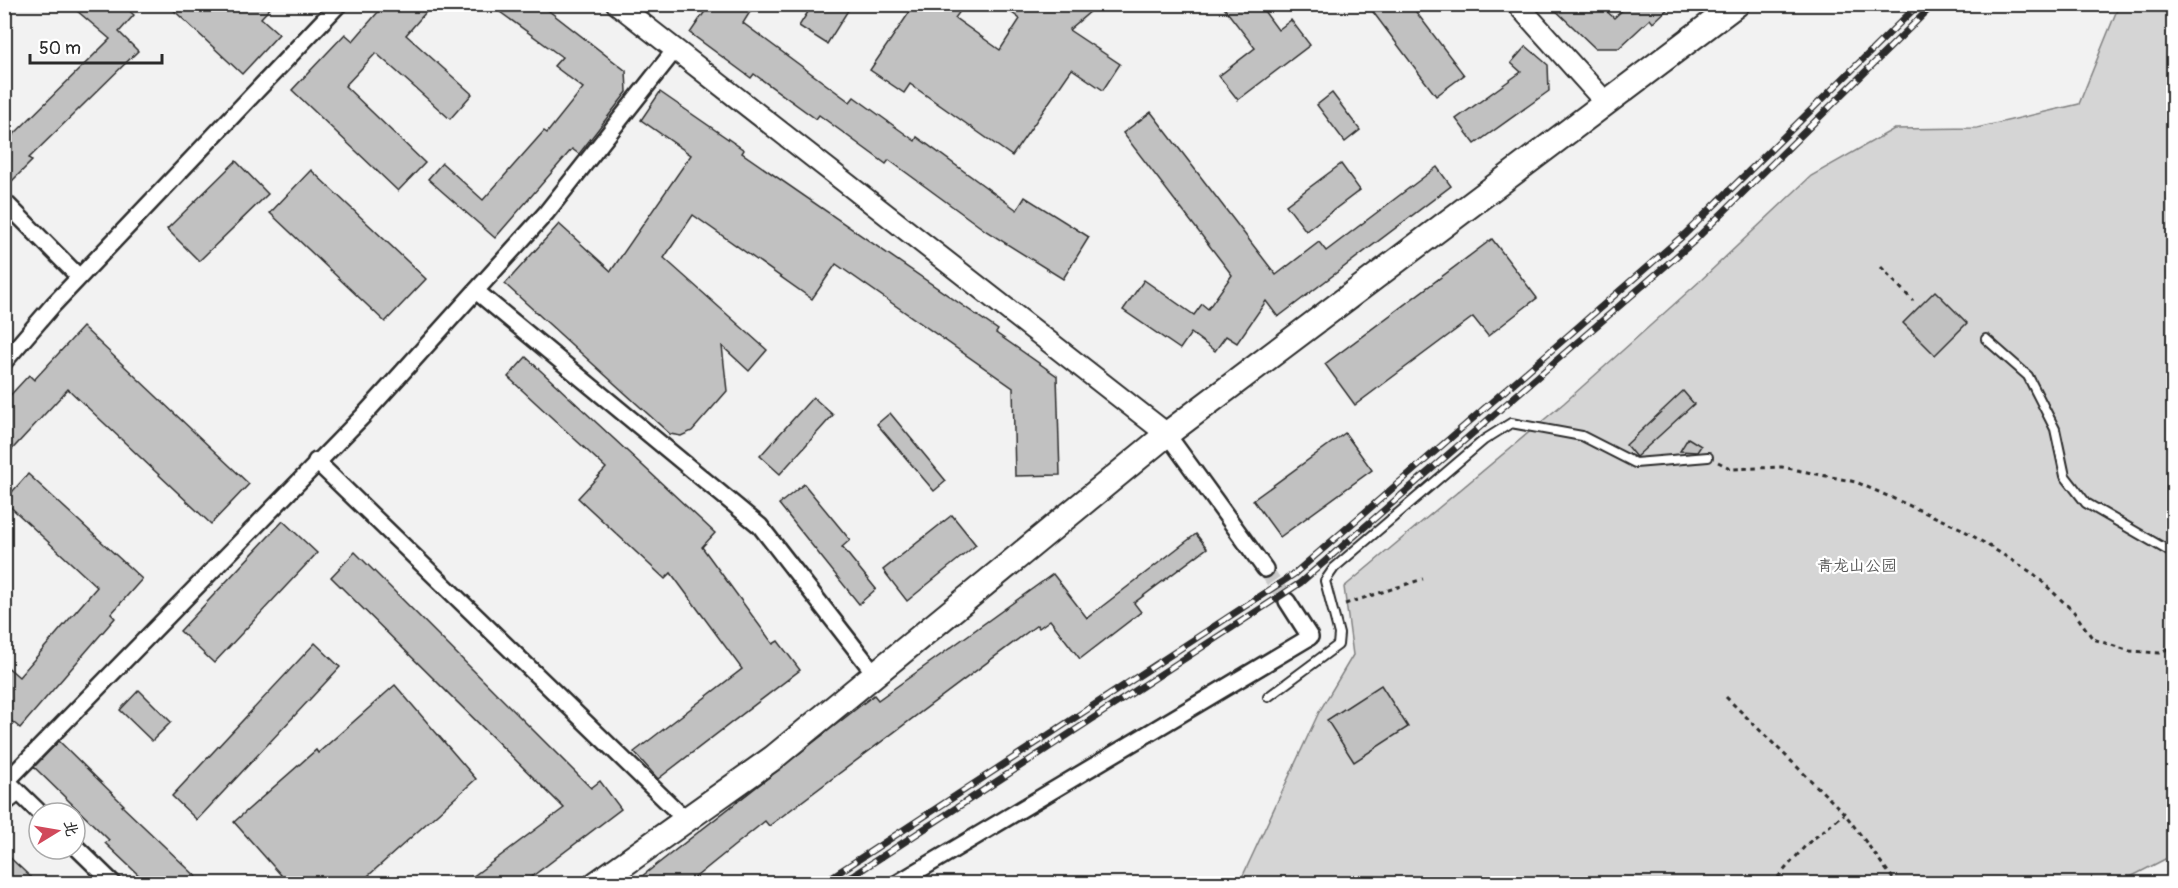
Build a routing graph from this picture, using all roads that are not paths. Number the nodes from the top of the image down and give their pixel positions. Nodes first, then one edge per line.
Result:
1 (339, 4) edge
2 (617, 4) edge
3 (1517, 4) edge
4 (1737, 4) edge
5 (674, 51) junction
6 (1606, 103) junction
7 (4, 201) edge
8 (79, 277) junction
9 (476, 291) junction
10 (1986, 339) dead end
11 (4, 362) edge
12 (1167, 434) junction
13 (1708, 457) road end
14 (316, 461) junction
15 (2174, 554) edge
16 (1265, 569) tunnel mouth
17 (1287, 601) tunnel mouth
18 (875, 674) junction
19 (1268, 697) dead end
20 (6, 779) edge
21 (21, 795) junction
22 (27, 801) edge
23 (4, 809) edge
24 (686, 820) junction
25 (87, 858) edge
26 (114, 884) edge
27 (596, 884) edge
28 (896, 884) edge

1 - 8 street
2 - 5 street
3 - 6 street
4 - 6 main road
5 - 9 street
5 - 12 street
6 - 12 main road
7 - 8 street
8 - 11 street
9 - 14 street
9 - 18 street
10 - 15 lane
12 - 16 street
12 - 18 main road
13 - 19 lane
14 - 20 street
14 - 24 street
17 - 28 street
18 - 24 main road
20 - 21 street
21 - 22 street
21 - 23 lane
24 - 27 main road
25 - 26 street

